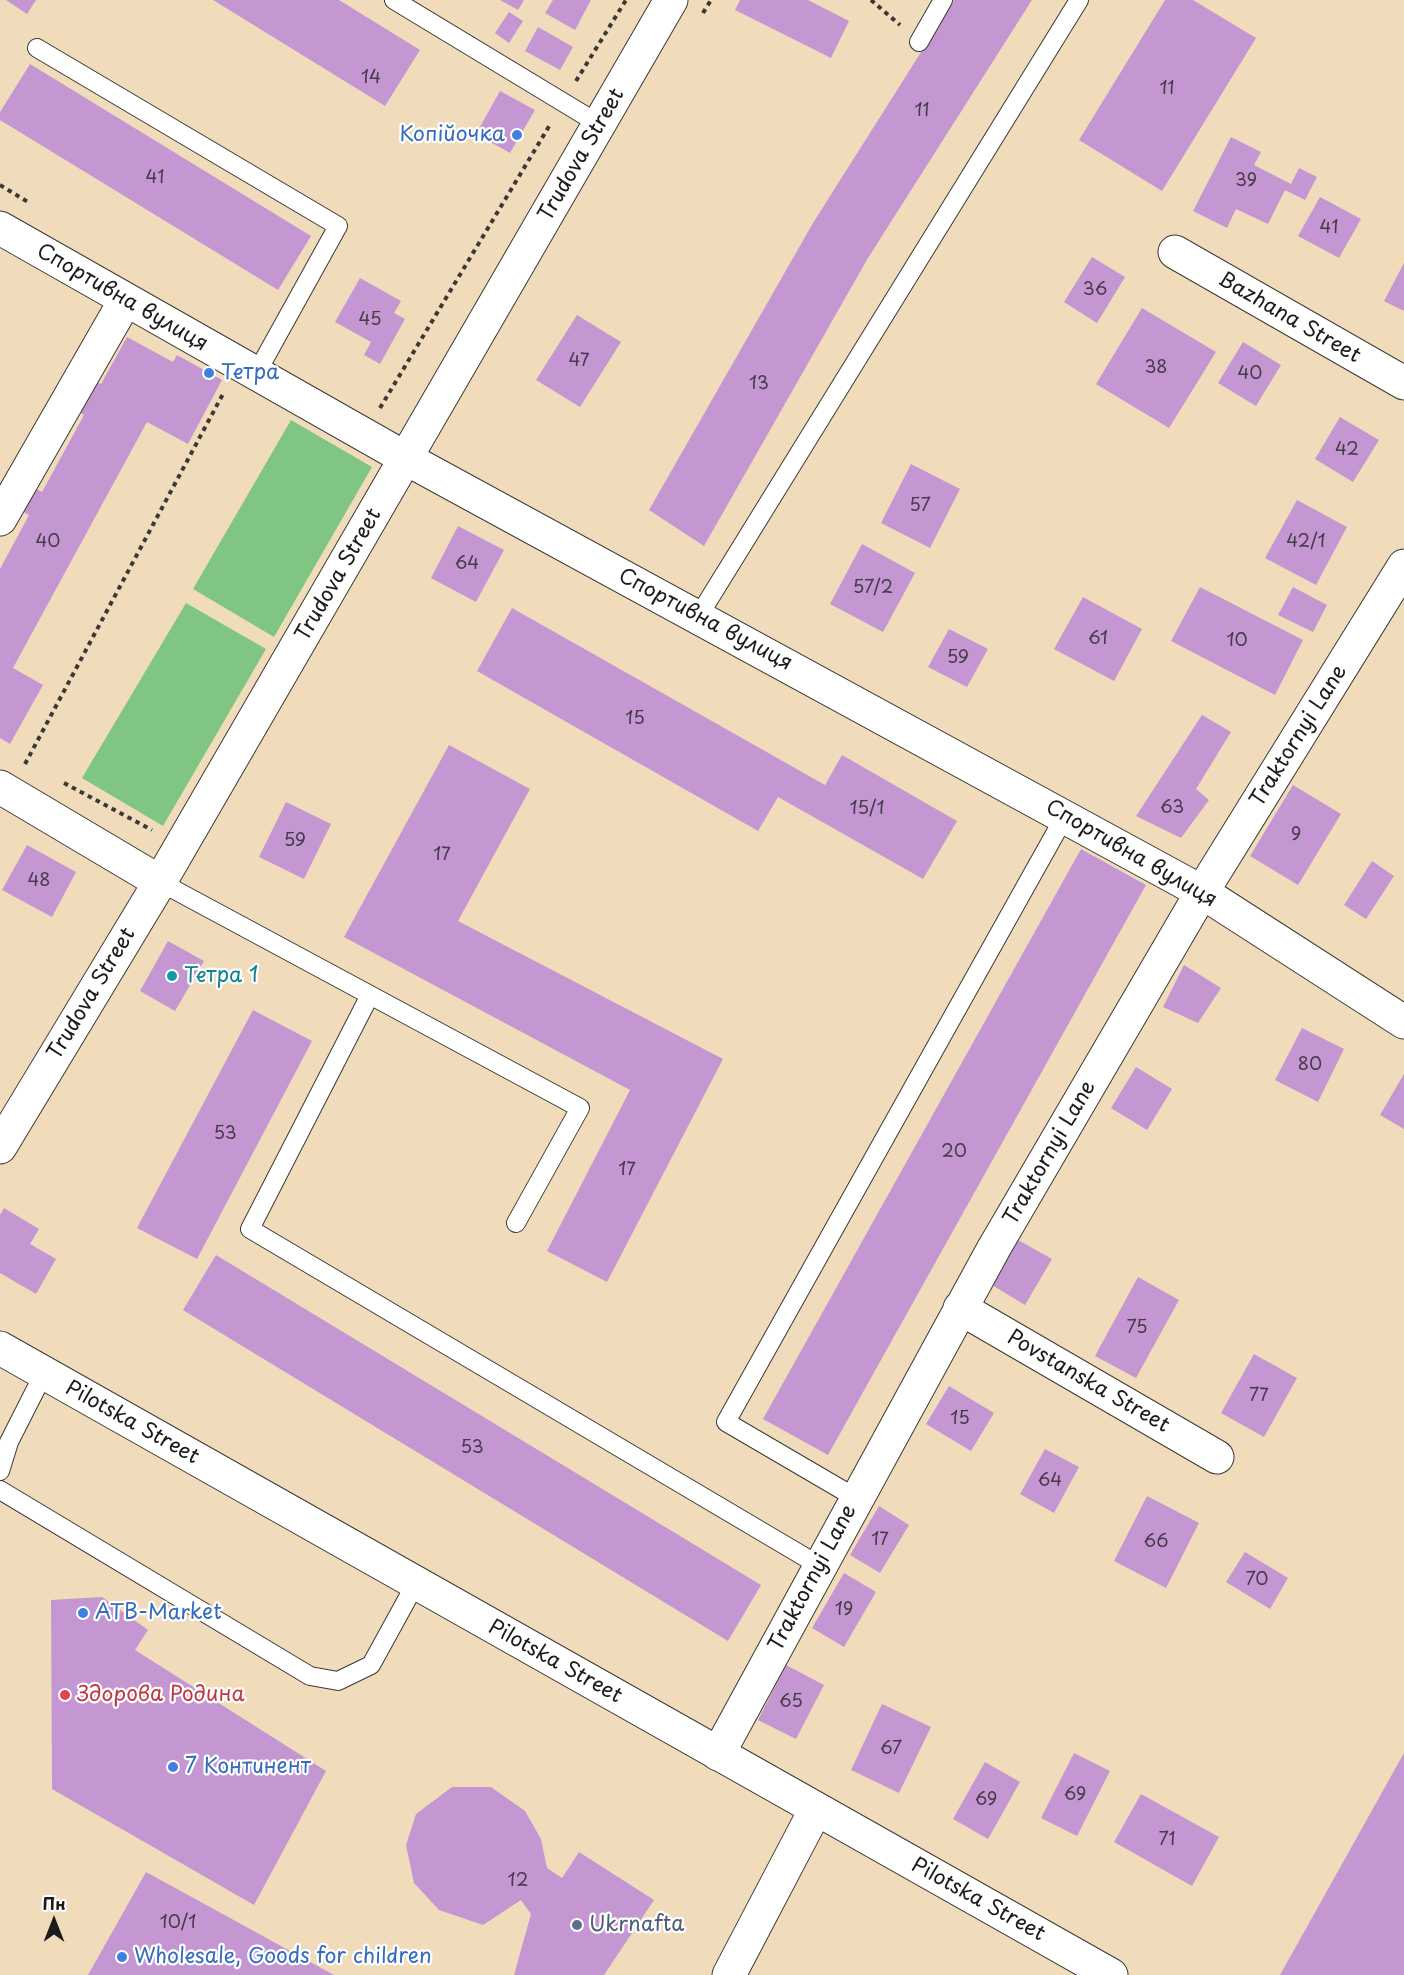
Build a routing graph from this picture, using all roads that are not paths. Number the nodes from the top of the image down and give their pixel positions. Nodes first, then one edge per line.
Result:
1 (394, 0) edge
2 (671, 0) edge
3 (943, 0) edge
4 (1079, 0) edge
5 (919, 42) road end
6 (37, 48) dead end
7 (599, 124) junction
8 (0, 228) edge
9 (1175, 252) dead end
10 (125, 301) junction
11 (256, 374) junction
12 (1404, 383) edge
13 (407, 459) junction
14 (0, 519) edge
15 (1404, 566) edge
16 (698, 617) junction
17 (5, 790) edge
18 (1065, 816) junction
19 (160, 882) junction
20 (1202, 892) junction
21 (370, 995) junction
22 (1404, 1022) edge
23 (0, 1147) edge
24 (516, 1222) dead end
25 (960, 1308) junction
26 (0, 1348) edge
27 (44, 1373) junction
28 (1217, 1457) dead end
29 (0, 1471) edge
30 (0, 1490) edge
31 (856, 1498) junction
32 (820, 1566) junction
33 (416, 1583) junction
34 (718, 1754) junction
35 (816, 1809) junction
36 (729, 1975) edge
37 (1111, 1975) edge

1 - 7 lane
2 - 7 street, Trudova Street
3 - 5 lane
4 - 16 lane
6 - 11 lane
7 - 13 street, Trudova Street
8 - 10 street, Спортивна вулиця
9 - 12 street, Bazhana Street
10 - 11 street, Спортивна вулиця
10 - 14 street
11 - 13 street, Спортивна вулиця
13 - 16 street, Спортивна вулиця
13 - 19 street, Trudova Street
15 - 20 street, Traktornyi Lane
16 - 18 street, Спортивна вулиця
17 - 19 street
18 - 20 street, Спортивна вулиця
18 - 31 lane
19 - 21 lane
19 - 23 street, Trudova Street
20 - 22 street, Спортивна вулиця
20 - 25 street, Traktornyi Lane
21 - 24 lane
21 - 32 lane
25 - 28 street, Povstanska Street
25 - 31 street, Traktornyi Lane
26 - 27 street, Pilotska Street
27 - 29 lane
27 - 33 street, Pilotska Street
30 - 33 lane
31 - 32 street, Traktornyi Lane
32 - 34 street, Traktornyi Lane
33 - 34 street, Pilotska Street
34 - 35 street, Pilotska Street
35 - 36 street
35 - 37 street, Pilotska Street

